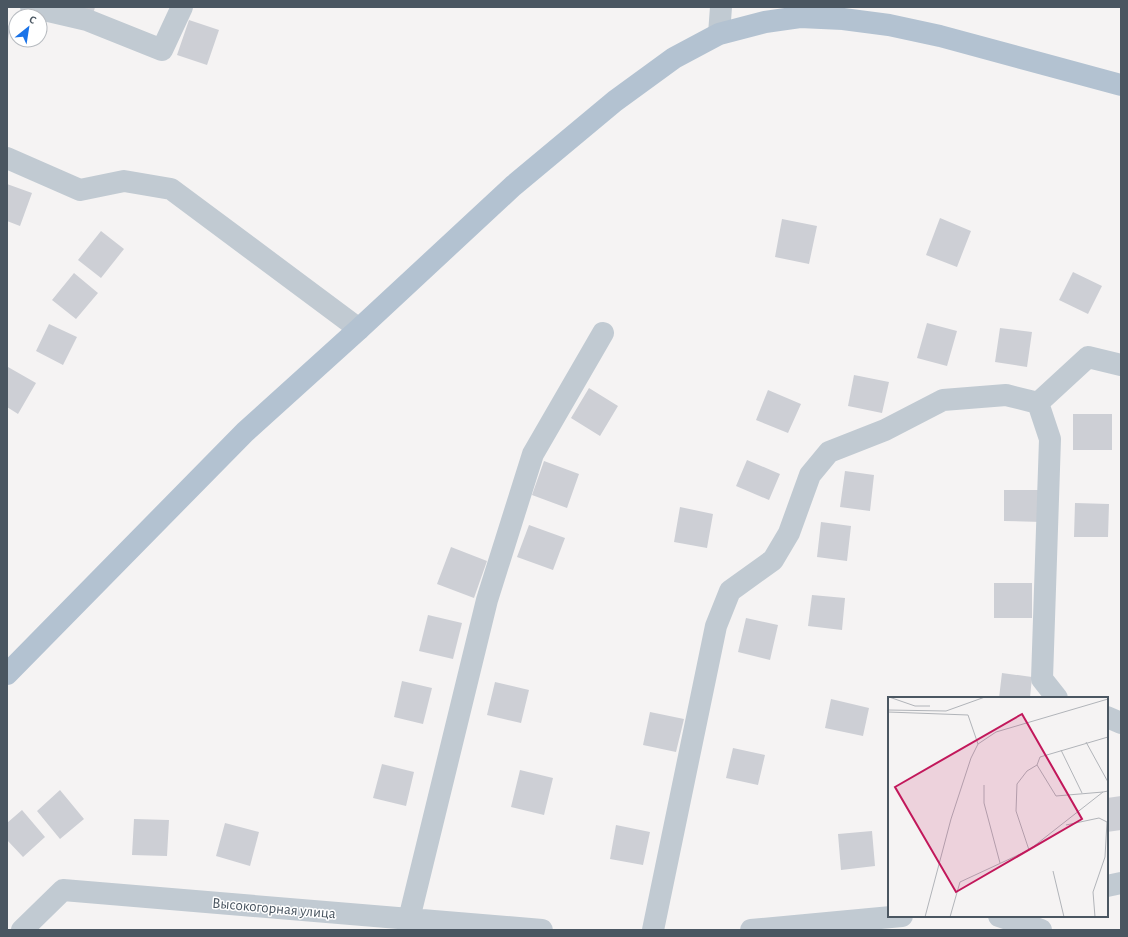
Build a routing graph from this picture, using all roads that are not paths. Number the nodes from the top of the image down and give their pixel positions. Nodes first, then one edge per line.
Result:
1 (31, 7) edge
2 (182, 7) edge
3 (721, 7) edge
4 (719, 34) junction
5 (1121, 84) edge
6 (7, 158) edge
7 (359, 329) junction
8 (603, 333) dead end
9 (1121, 365) edge
10 (1038, 403) junction
11 (7, 674) edge
12 (1056, 697) edge
13 (1108, 717) edge
14 (1121, 723) edge
15 (1121, 883) edge
16 (1108, 886) edge
17 (891, 917) edge
18 (1002, 917) edge
19 (409, 919) junction
20 (22, 930) edge
21 (542, 930) edge
22 (653, 930) edge
23 (751, 930) edge
24 (1041, 930) edge

1 - 2 street
3 - 4 street
4 - 5 main road
4 - 7 main road
6 - 7 street
7 - 11 main road
8 - 19 street
9 - 10 street
10 - 12 street
10 - 22 street
13 - 14 street
15 - 16 street
17 - 23 street
18 - 24 street
19 - 20 street, Высокогорная улица
19 - 21 street, Высокогорная улица

